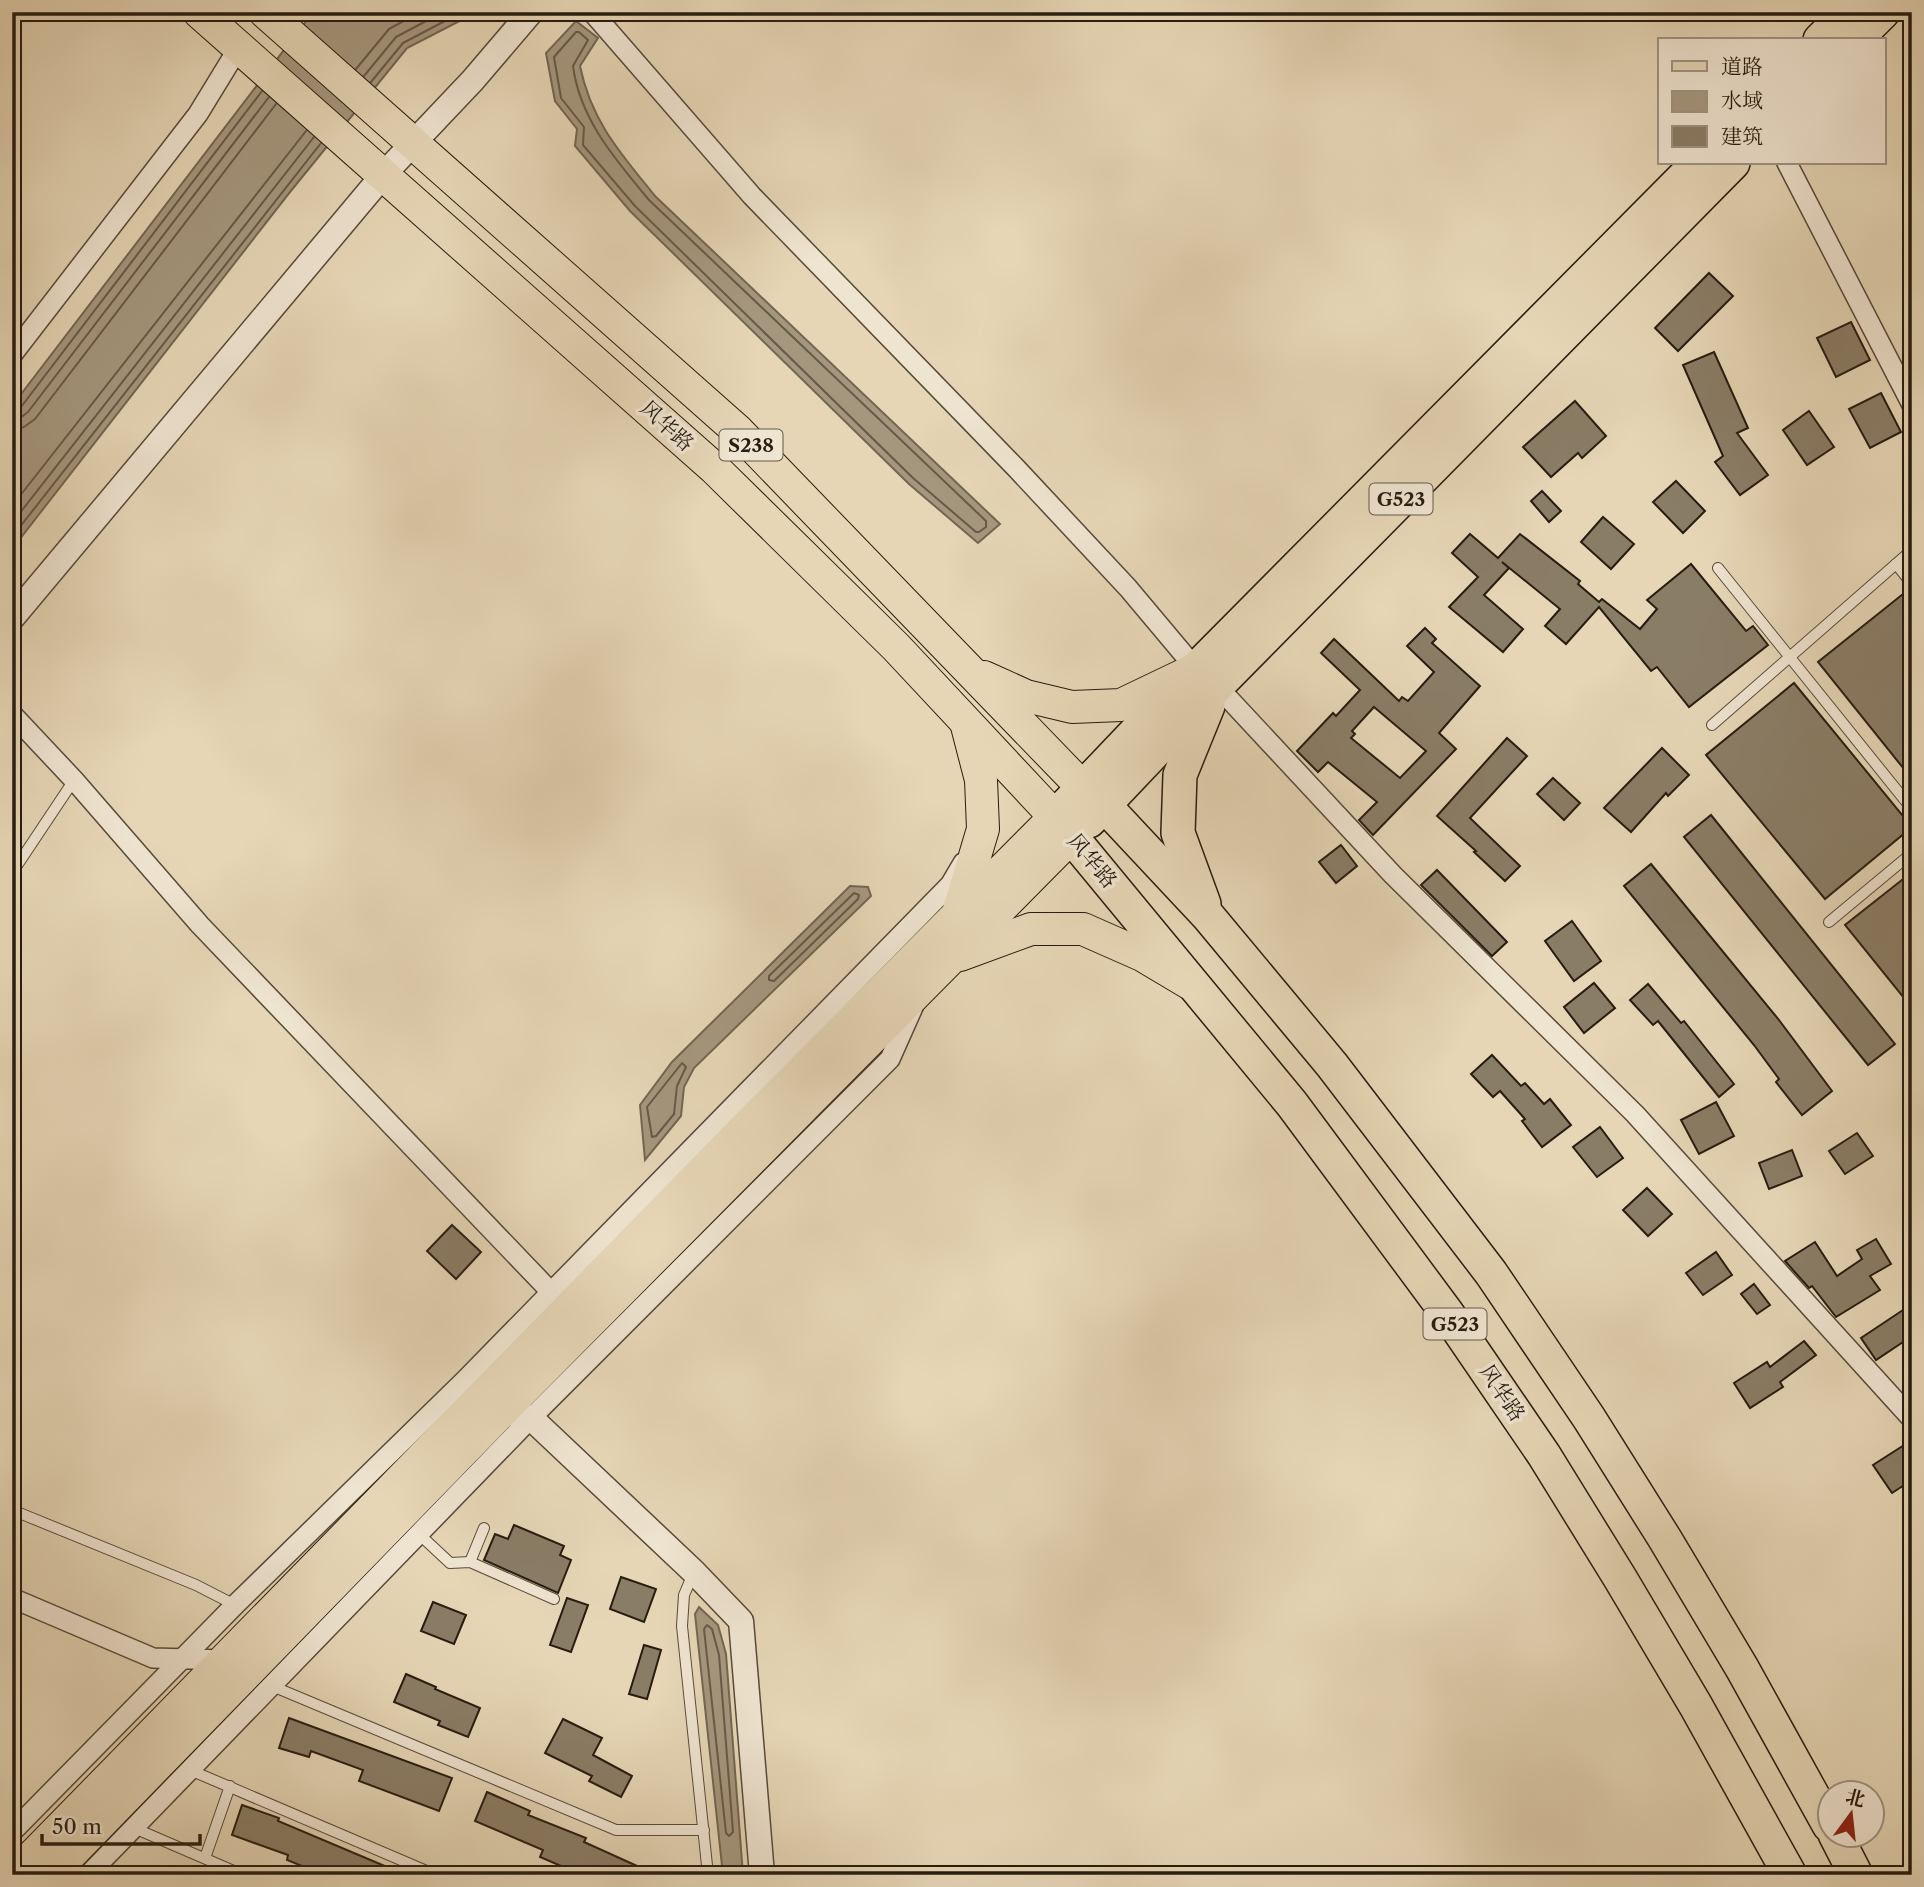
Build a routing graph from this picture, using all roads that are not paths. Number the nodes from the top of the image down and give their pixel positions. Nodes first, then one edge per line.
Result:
1 (199, 12) edge
2 (531, 12) edge
3 (592, 12) edge
4 (1848, 12) edge
5 (1883, 12) edge
6 (269, 16) edge
7 (1822, 38) edge
8 (1857, 38) edge
9 (248, 55) junction
10 (403, 135) junction
11 (1697, 164) edge
12 (1732, 164) edge
13 (1788, 164) edge
14 (377, 167) junction
15 (12, 355) edge
16 (1912, 405) edge
17 (1912, 550) edge
18 (1896, 564) junction
19 (1718, 568) dead end
20 (1912, 583) edge
21 (12, 618) edge
22 (1790, 657) junction
23 (969, 671) junction
24 (1206, 677) junction
25 (12, 714) edge
26 (965, 721) junction
27 (1712, 725) dead end
28 (74, 780) junction
29 (1094, 797) junction
30 (1912, 809) edge
31 (1063, 827) junction
32 (983, 829) junction
33 (1912, 853) edge
34 (12, 873) edge
35 (958, 915) junction
36 (1208, 916) junction
37 (1829, 922) dead end
38 (953, 957) junction
39 (1197, 988) junction
40 (551, 1292) junction
41 (496, 1401) junction
42 (1912, 1419) edge
43 (12, 1510) edge
44 (484, 1528) dead end
45 (419, 1534) junction
46 (470, 1562) junction
47 (694, 1572) junction
48 (12, 1598) edge
49 (554, 1599) dead end
50 (235, 1605) junction
51 (184, 1659) junction
52 (225, 1660) junction
53 (271, 1685) junction
54 (190, 1770) junction
55 (230, 1786) junction
56 (1815, 1800) edge
57 (134, 1828) junction
58 (704, 1830) junction
59 (12, 1832) edge
60 (1842, 1848) edge
61 (205, 1857) junction
62 (14, 1875) edge
63 (50, 1875) edge
64 (88, 1875) edge
65 (243, 1875) edge
66 (436, 1875) edge
67 (708, 1875) edge
68 (762, 1875) edge
69 (1790, 1875) edge
70 (1856, 1875) edge

1 - 9 main road, 风华路 / S238
2 - 10 street
3 - 24 street
4 - 7 highway
5 - 8 highway
6 - 9 main road
6 - 10 main road, 风华路 / S238
9 - 14 main road, 风华路 / S238
9 - 15 street
10 - 14 street
10 - 23 main road, 风华路 / S238
11 - 24 highway, G523
12 - 24 highway, G523
13 - 16 street
14 - 21 street
14 - 26 main road, 风华路 / S238
17 - 18 lane
18 - 20 lane
18 - 22 lane
19 - 22 lane
22 - 27 lane
22 - 30 lane
23 - 24 main road
23 - 29 main road, 风华路 / S238
24 - 29 highway, G523
24 - 36 highway
24 - 42 street
25 - 28 street
26 - 31 main road, 风华路 / S238
26 - 32 main road
28 - 34 lane
28 - 40 street
29 - 31 highway, G523
29 - 36 highway, 风华路 / G523
31 - 35 main road
31 - 38 main road
31 - 39 highway, 风华路 / G523
32 - 35 main road
32 - 40 street
33 - 37 lane
35 - 41 main road
36 - 56 highway, 风华路 / G523
38 - 39 main road
38 - 41 main road
39 - 69 highway, 风华路 / G523
40 - 41 street
41 - 45 street
41 - 47 street
41 - 50 street
41 - 52 main road
41 - 63 main road
43 - 50 lane
44 - 46 lane
45 - 46 lane
45 - 53 street
46 - 49 lane
47 - 58 lane
47 - 68 street
48 - 51 street
50 - 51 street
51 - 52 street
51 - 59 street
52 - 62 main road
53 - 54 street
53 - 58 lane
54 - 55 lane
54 - 57 street
55 - 61 lane
55 - 66 lane
57 - 61 lane
57 - 64 street
58 - 67 lane
60 - 70 highway
61 - 65 lane

